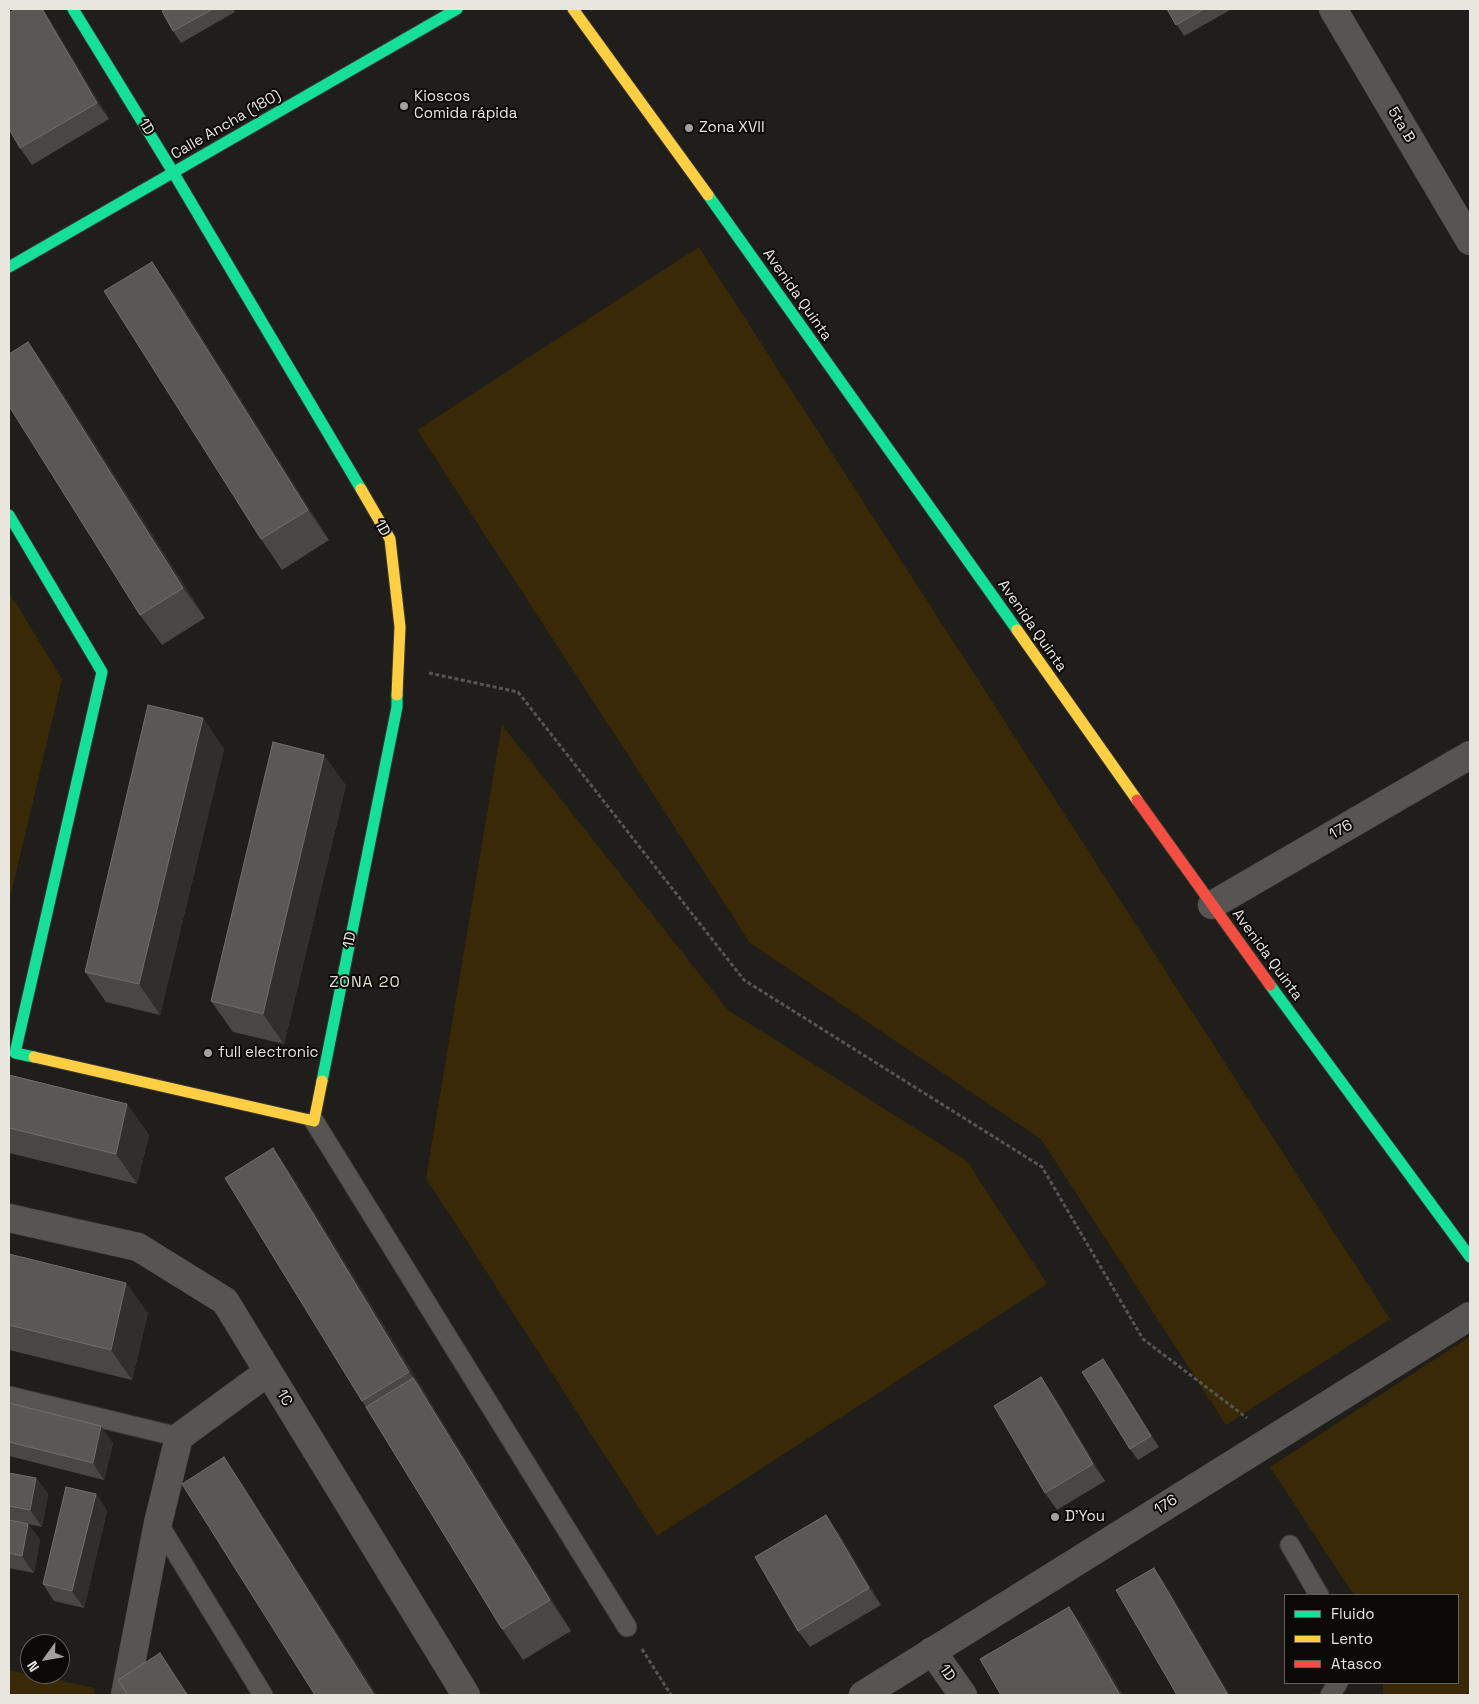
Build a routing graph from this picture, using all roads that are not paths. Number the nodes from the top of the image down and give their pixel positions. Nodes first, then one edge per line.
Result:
1 (73, 9) edge
2 (458, 9) edge
3 (573, 9) edge
4 (1333, 9) edge
5 (174, 172) junction
6 (1470, 241) edge
7 (9, 267) edge
8 (9, 515) edge
9 (1470, 755) edge
10 (1212, 905) junction
11 (12, 1052) edge
12 (314, 1121) junction
13 (9, 1218) edge
14 (1470, 1257) edge
15 (1470, 1316) edge
16 (268, 1372) junction
17 (9, 1396) edge
18 (179, 1438) junction
19 (158, 1523) junction
20 (1290, 1545) dead end
21 (1318, 1594) edge
22 (627, 1626) road end
23 (932, 1651) junction
24 (1337, 1684) edge
25 (125, 1695) edge
26 (263, 1695) edge
27 (466, 1695) edge
28 (863, 1695) edge
29 (962, 1695) edge
30 (1330, 1695) edge

1 - 5 street, 1D
2 - 5 street, Calle Ancha (180)
3 - 10 street, Avenida Quinta
4 - 6 street, 5ta B
5 - 7 street, Calle Ancha (180)
5 - 12 street, 1D
8 - 11 street
9 - 10 street, 176
10 - 14 street, Avenida Quinta
11 - 12 street
12 - 22 lane
13 - 16 street, 1C
15 - 23 street, 176
16 - 18 street
16 - 27 street, 1C
17 - 18 lane
18 - 19 street
19 - 25 street
19 - 26 lane
20 - 21 lane
23 - 28 street, 176
23 - 29 street, 1D
24 - 30 lane

